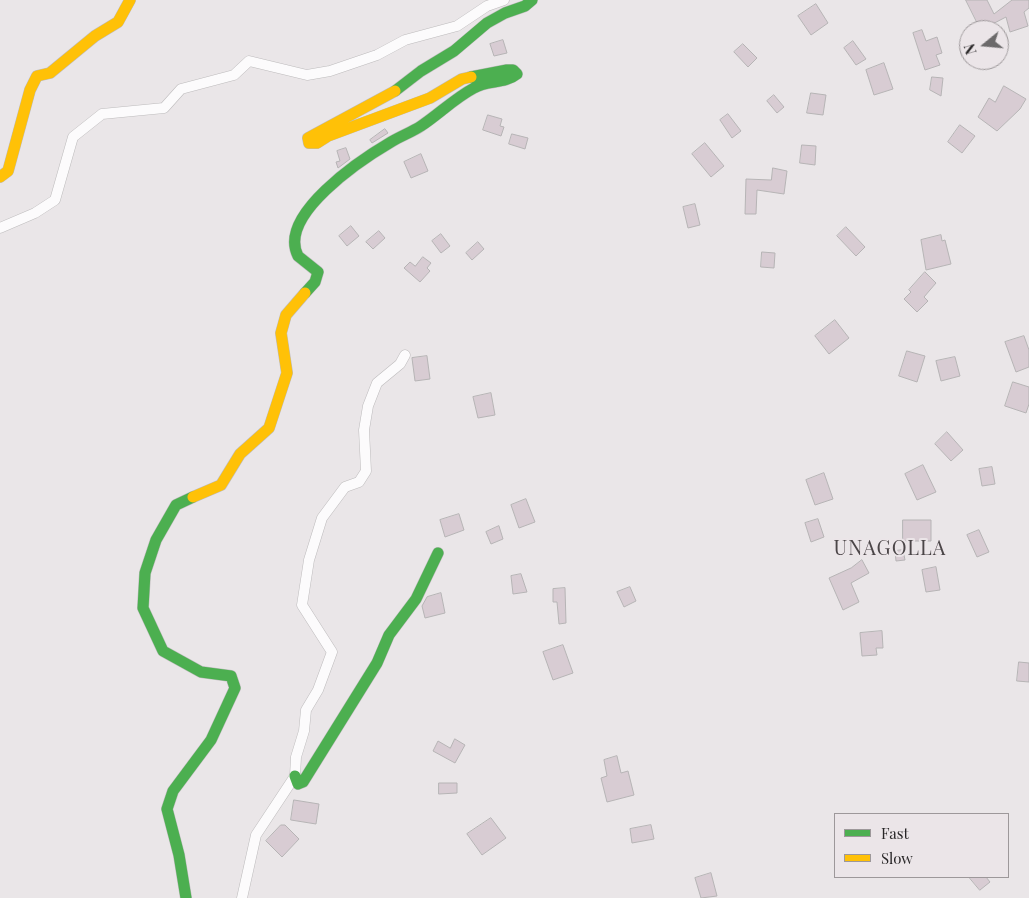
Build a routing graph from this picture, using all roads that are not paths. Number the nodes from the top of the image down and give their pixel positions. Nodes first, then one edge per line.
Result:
1 (130, 0) edge
2 (504, 0) edge
3 (532, 0) edge
4 (0, 178) edge
5 (0, 228) edge
6 (405, 355) dead end
7 (438, 553) dead end
8 (295, 776) junction
9 (186, 898) edge
10 (242, 898) edge

1 - 4 street
2 - 5 street
3 - 9 street
6 - 8 street
7 - 8 street
8 - 10 street

